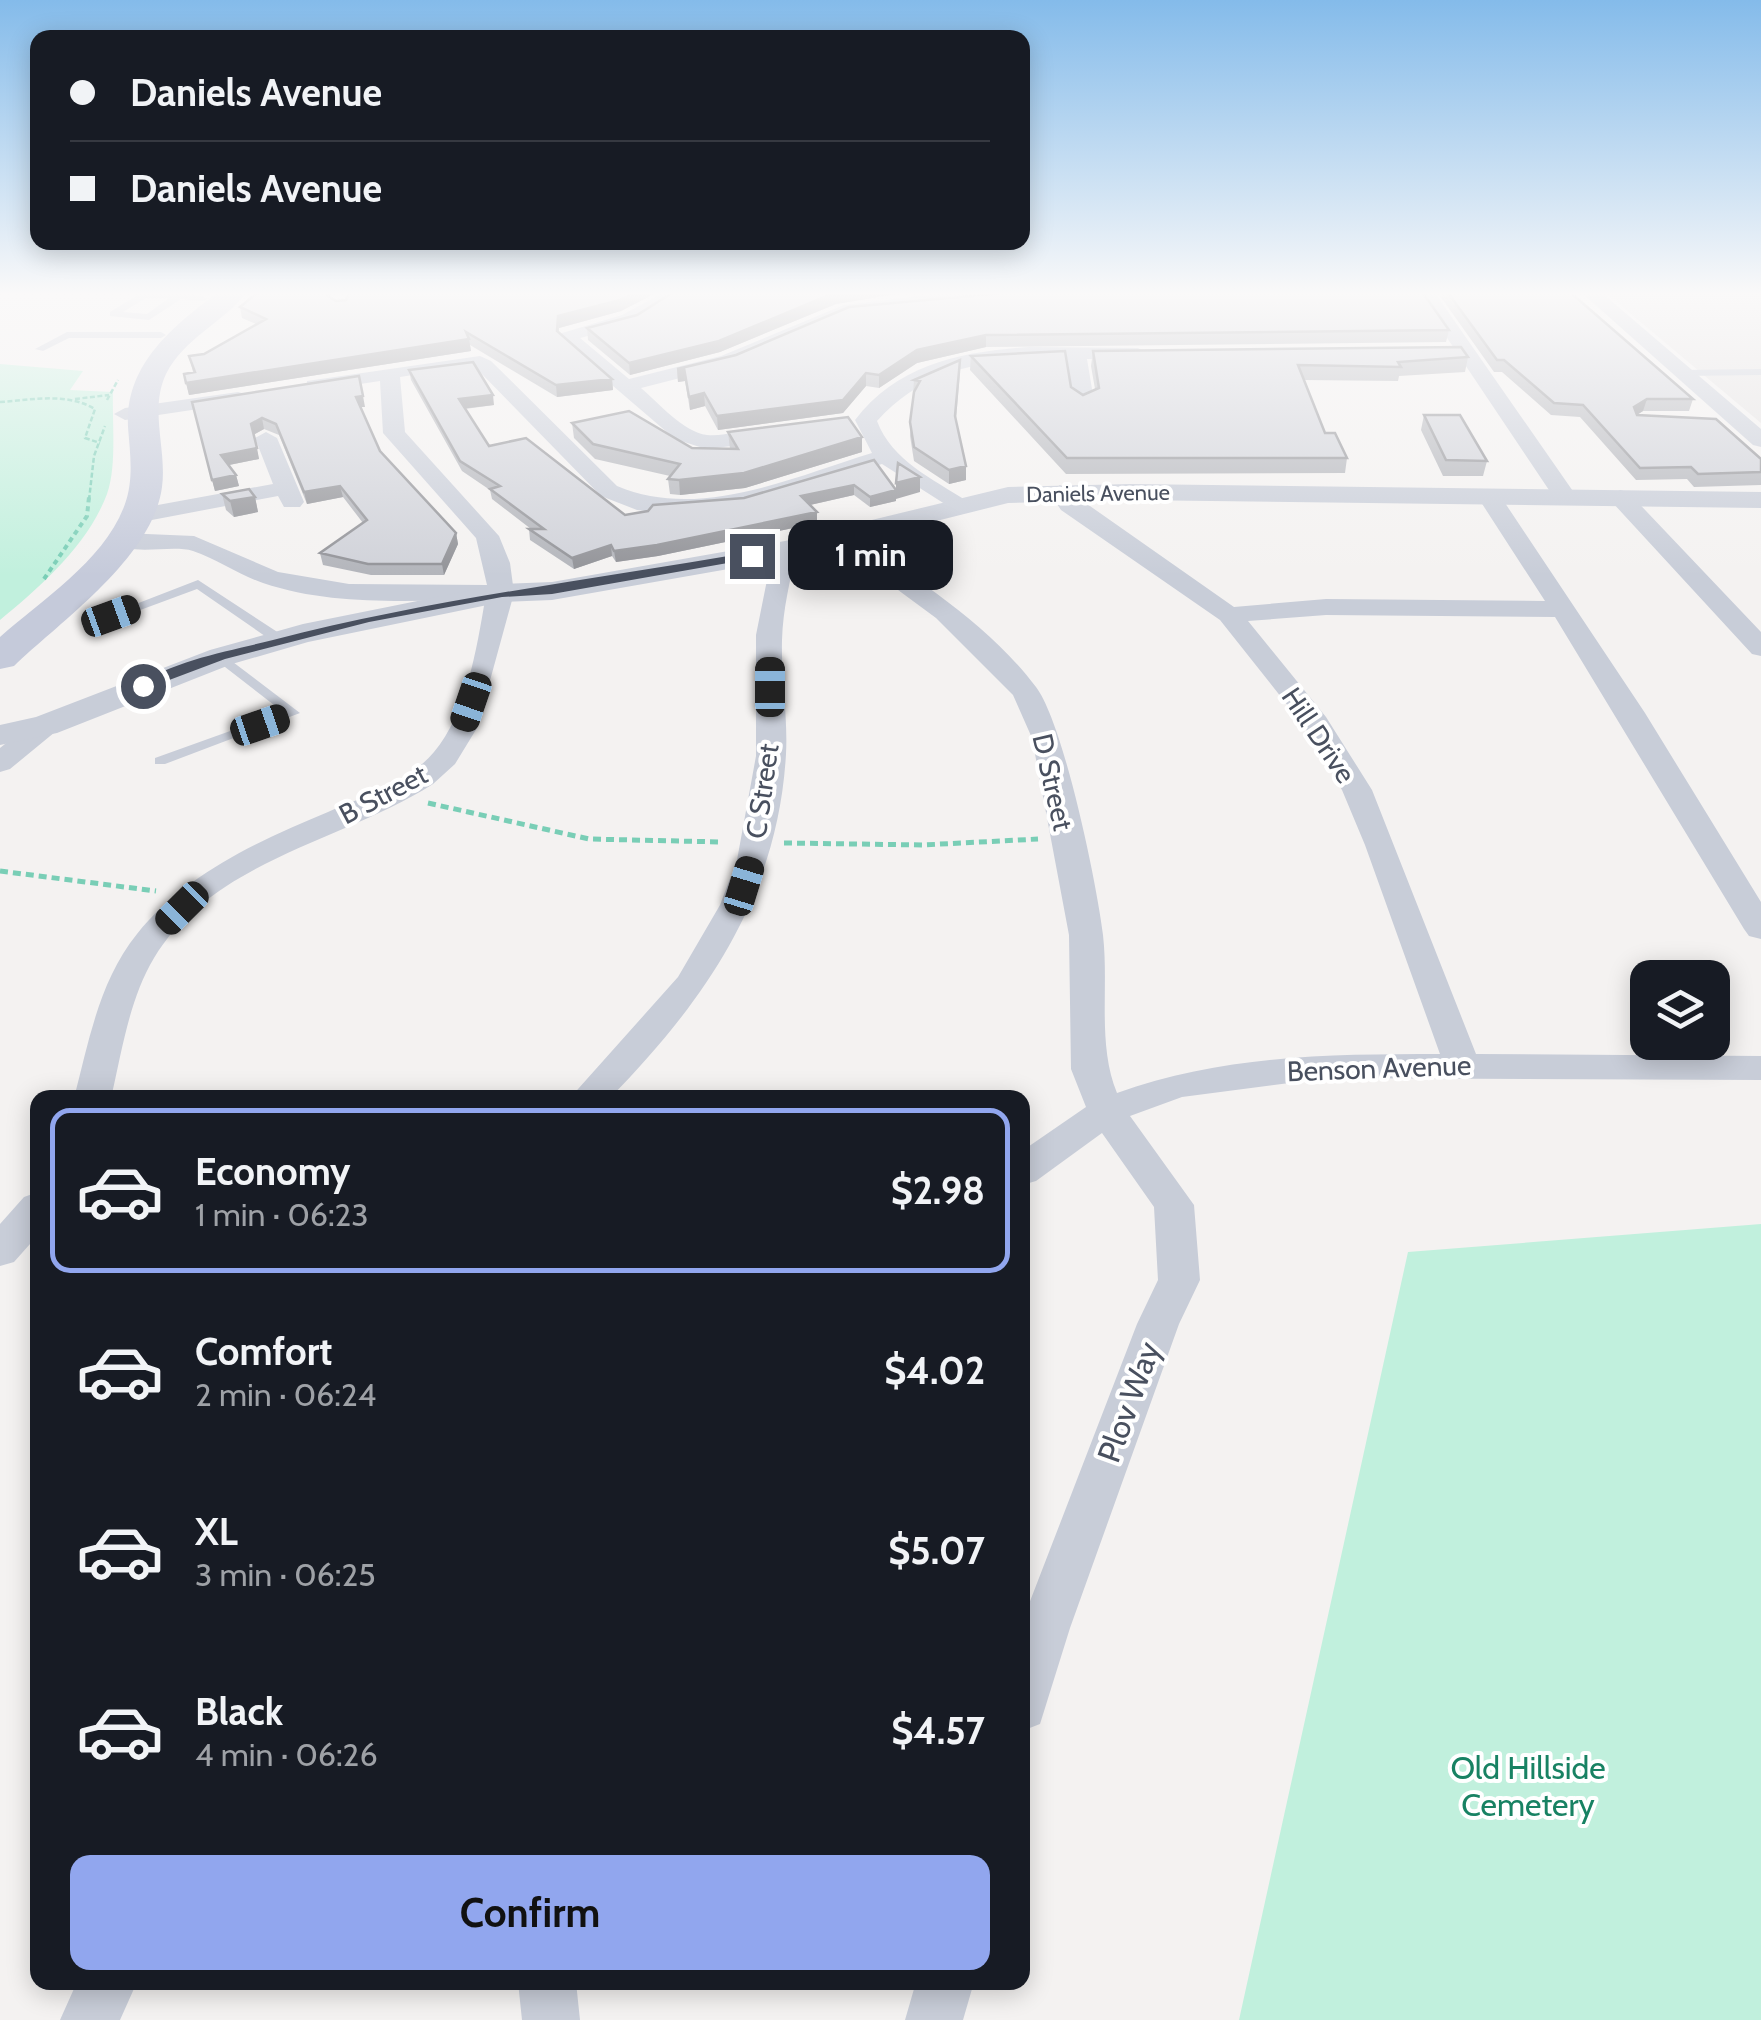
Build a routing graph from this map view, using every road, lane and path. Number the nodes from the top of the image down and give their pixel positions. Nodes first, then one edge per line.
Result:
1 (135, 387) edge
2 (146, 387) edge
3 (301, 387) edge
4 (391, 387) edge
5 (506, 387) edge
6 (627, 387) edge
7 (896, 387) edge
8 (1082, 387) edge
9 (1483, 387) edge
10 (1698, 387) edge
11 (297, 388) edge
12 (260, 395) edge
13 (72, 400) junction
14 (1084, 401) edge
15 (0, 402) edge
16 (132, 407) junction
17 (1701, 421) edge
18 (1738, 422) junction
19 (797, 431) edge
20 (266, 438) dead end
21 (1761, 440) edge
22 (886, 456) junction
23 (1060, 492) junction
24 (1489, 496) junction
25 (1565, 497) junction
26 (1620, 497) junction
27 (1761, 500) edge
28 (959, 506) junction
29 (130, 528) junction
30 (840, 538) junction
31 (785, 550) junction
32 (42, 580) dead end
33 (502, 593) junction
34 (1559, 608) junction
35 (1229, 614) junction
36 (111, 616) dead end
37 (0, 630) edge
38 (280, 640) junction
39 (1761, 648) edge
40 (221, 657) junction
41 (0, 658) edge
42 (45, 726) junction
43 (0, 735) edge
44 (160, 761) dead end
45 (0, 763) edge
46 (0, 871) edge
47 (197, 896) junction
48 (1761, 930) edge
49 (1462, 1064) junction
50 (1761, 1068) edge
51 (94, 1090) edge
52 (596, 1090) edge
53 (1106, 1111) junction
54 (1030, 1165) edge
55 (30, 1216) edge
56 (0, 1251) edge
57 (1030, 1680) edge
58 (104, 1990) edge
59 (548, 1990) edge
60 (943, 1990) edge
61 (89, 2020) edge
62 (551, 2020) edge
63 (934, 2020) edge

1 - 16 main road
2 - 16 main road
3 - 11 street
4 - 33 street, B Street
5 - 22 street
6 - 19 street
7 - 22 street
8 - 14 street
9 - 25 street
10 - 18 street
12 - 16 street
13 - 15 path
13 - 16 path
13 - 32 path
16 - 29 main road
16 - 37 main road
17 - 18 street
18 - 21 street
20 - 29 street
22 - 28 street
23 - 24 street, Daniels Avenue
23 - 28 street, Daniels Avenue
23 - 35 street, Hill Drive
24 - 25 street, Daniels Avenue
24 - 34 street
25 - 26 street, Daniels Avenue
26 - 27 street, Daniels Avenue
26 - 39 street
28 - 30 street, Daniels Avenue
29 - 33 street
29 - 41 main road
30 - 31 street, Daniels Avenue
30 - 53 street, D Street
31 - 33 street, Daniels Avenue
31 - 52 street, C Street
33 - 38 street, Daniels Avenue
33 - 47 street, B Street
34 - 35 street
34 - 48 street
35 - 49 street, Hill Drive
36 - 38 lane
38 - 40 street, Daniels Avenue
40 - 42 street, Daniels Avenue
40 - 44 lane
42 - 43 street, Daniels Avenue
42 - 45 street, Daniels Avenue
46 - 47 path
47 - 51 street, B Street
49 - 50 street, Benson Avenue
49 - 53 street, Benson Avenue
53 - 54 street, Benson Avenue
53 - 57 street, Plov Way
55 - 56 street
58 - 61 street
59 - 62 street
60 - 63 street

